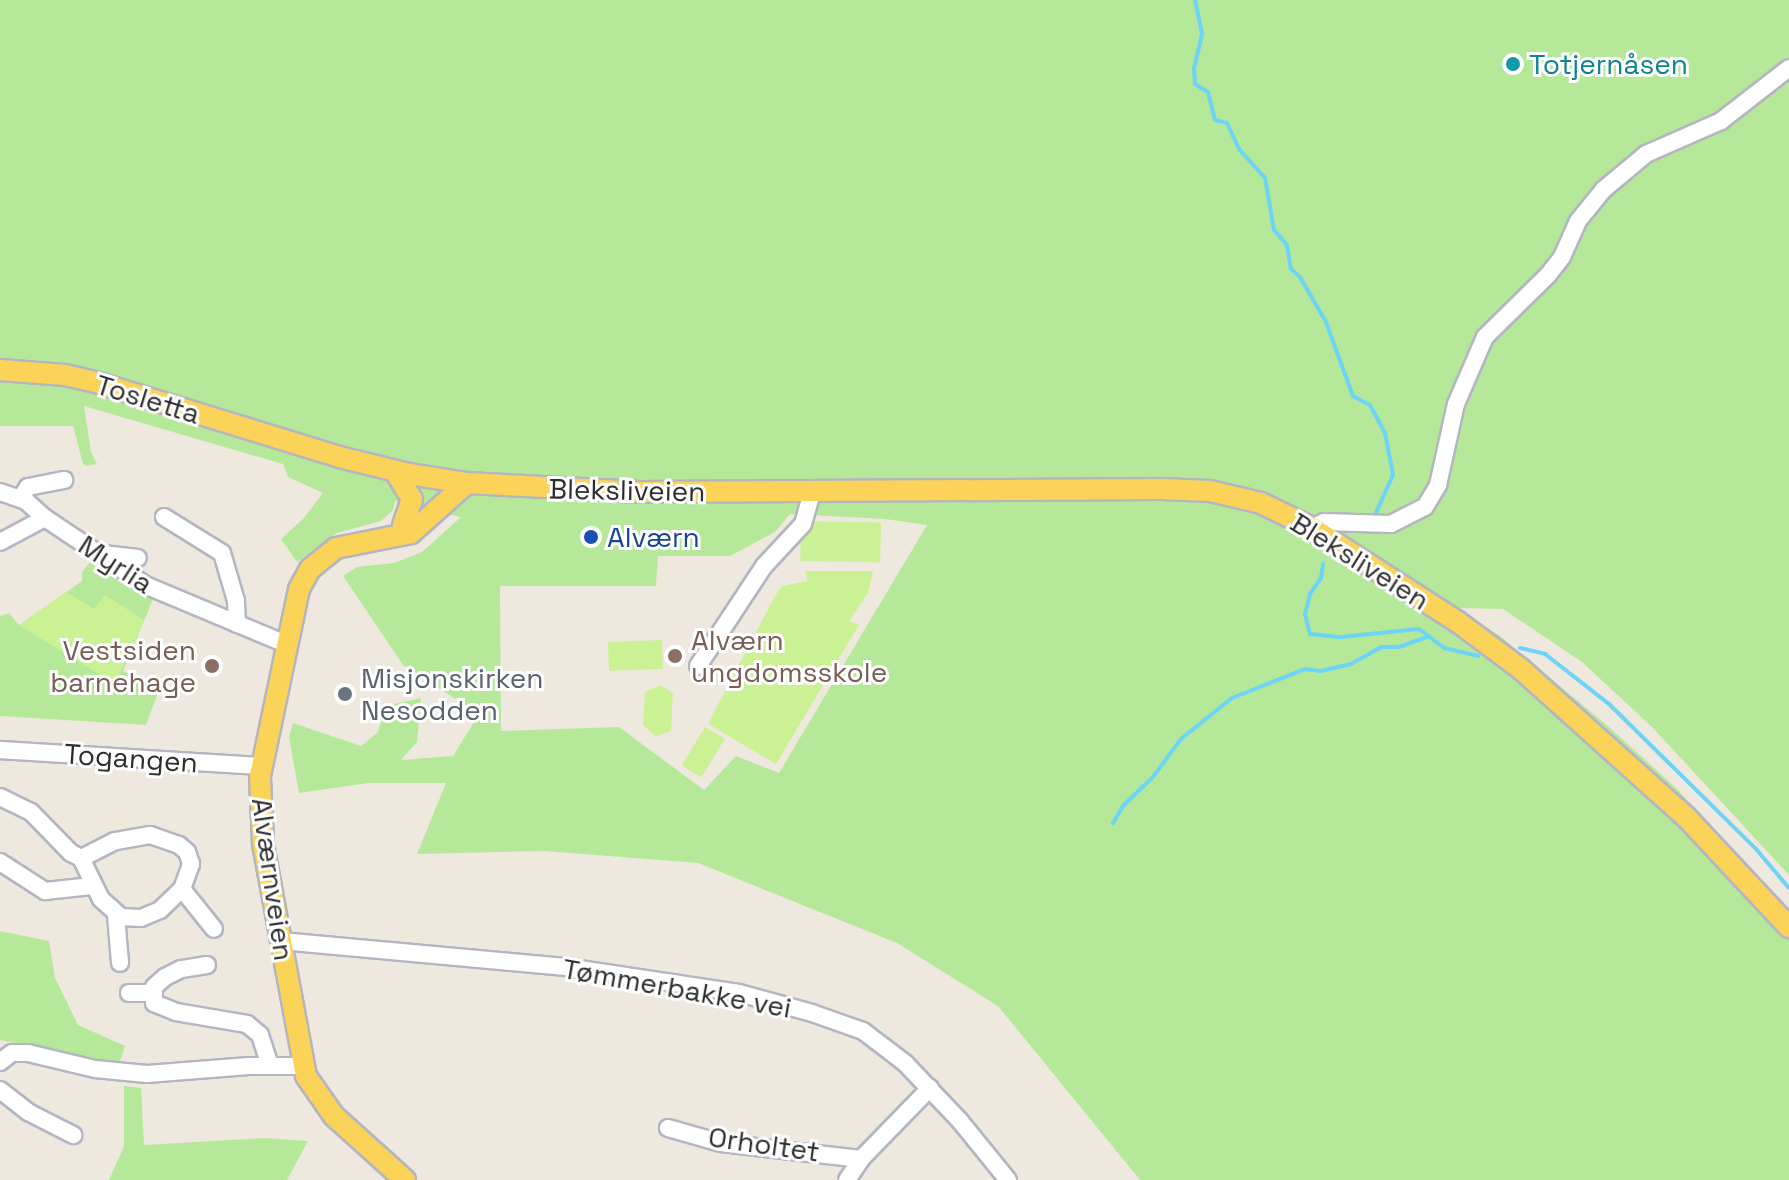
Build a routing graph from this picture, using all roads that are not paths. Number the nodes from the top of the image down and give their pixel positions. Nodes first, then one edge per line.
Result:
1 (1789, 68) edge
2 (0, 370) edge
3 (395, 471) junction
4 (64, 480) dead end
5 (443, 480) junction
6 (467, 483) junction
7 (0, 492) edge
8 (812, 492) junction
9 (21, 498) junction
10 (164, 517) dead end
11 (45, 518) junction
12 (403, 525) junction
13 (1312, 528) junction
14 (376, 539) junction
15 (0, 542) edge
16 (95, 553) junction
17 (138, 558) dead end
18 (237, 624) junction
19 (286, 644) junction
20 (698, 666) dead end
21 (0, 750) edge
22 (261, 766) junction
23 (0, 797) edge
24 (81, 858) junction
25 (0, 862) edge
26 (92, 886) junction
27 (182, 889) junction
28 (116, 915) junction
29 (1789, 927) edge
30 (214, 929) dead end
31 (281, 941) junction
32 (120, 963) dead end
33 (207, 965) dead end
34 (129, 993) dead end
35 (153, 993) junction
36 (0, 1062) edge
37 (270, 1065) junction
38 (303, 1066) junction
39 (930, 1088) junction
40 (0, 1090) edge
41 (668, 1128) dead end
42 (73, 1135) dead end
43 (861, 1159) junction
44 (405, 1180) edge
45 (847, 1180) edge
46 (1008, 1180) edge

1 - 13 street
2 - 3 main road, Tosletta
3 - 5 main road
3 - 12 main road
4 - 9 street
5 - 6 main road, Bleksliveien
5 - 12 main road, Alværnveien
6 - 8 main road, Bleksliveien
6 - 14 main road, Alværnveien
7 - 9 street
8 - 13 main road, Bleksliveien
8 - 20 street
9 - 11 street, Myrlia
10 - 18 street
11 - 15 street
11 - 16 street, Myrlia
12 - 14 main road, Alværnveien
13 - 29 main road, Bleksliveien
14 - 19 main road, Alværnveien
16 - 17 street
16 - 18 street, Myrlia
18 - 19 street, Myrlia
19 - 22 main road, Alværnveien
21 - 22 street, Togangen
22 - 31 main road, Alværnveien
23 - 24 street
24 - 26 street
24 - 27 street
25 - 26 street
26 - 28 street
27 - 28 street
27 - 30 street
28 - 32 street
31 - 38 main road, Alværnveien
31 - 39 street, Tømmerbakke vei
33 - 35 street
34 - 35 street
35 - 37 street
36 - 37 street
37 - 38 street
38 - 44 main road, Alværnveien
39 - 43 street, Orholtet
39 - 46 street, Tømmerbakke vei
40 - 42 street
41 - 43 street, Orholtet
43 - 45 street, Orholtet

